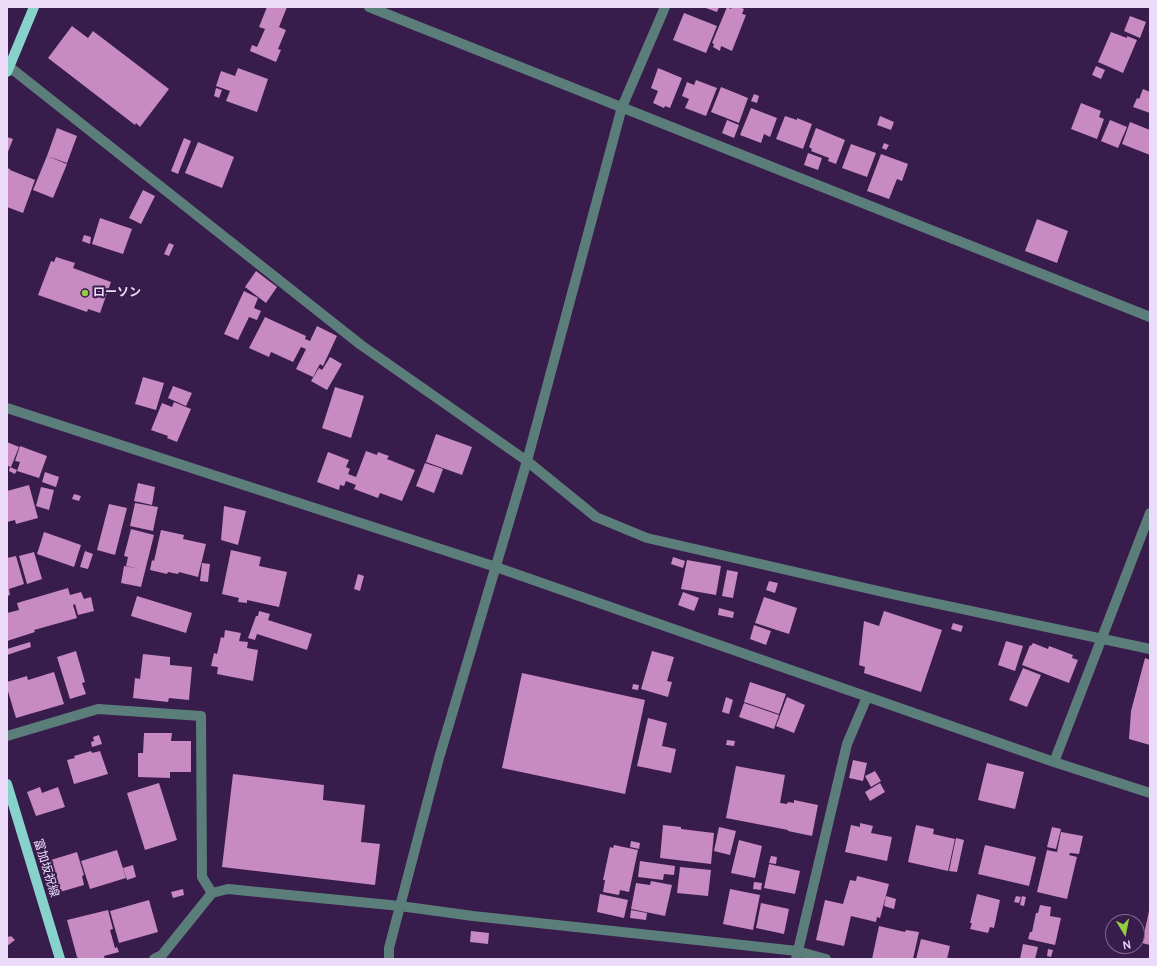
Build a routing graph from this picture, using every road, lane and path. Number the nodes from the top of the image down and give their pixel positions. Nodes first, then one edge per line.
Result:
1 (34, 7) edge
2 (369, 7) edge
3 (665, 7) edge
4 (8, 68) edge
5 (622, 107) junction
6 (1150, 317) edge
7 (7, 408) edge
8 (527, 461) junction
9 (1150, 513) edge
10 (496, 567) junction
11 (1102, 638) junction
12 (1150, 648) edge
13 (867, 697) junction
14 (7, 736) edge
15 (1054, 762) junction
16 (7, 784) edge
17 (1150, 793) edge
18 (212, 894) junction
19 (400, 906) junction
20 (796, 955) edge
21 (60, 959) edge
22 (154, 959) edge
23 (388, 959) edge
24 (826, 959) edge

1 - 4 main road
2 - 5 street
3 - 5 street
4 - 8 street
5 - 6 street
5 - 8 street
7 - 10 street
8 - 10 street
8 - 11 street
9 - 11 street
10 - 13 street
10 - 19 street
11 - 12 street
11 - 15 street
13 - 15 street
13 - 20 street
14 - 18 street
15 - 17 street
16 - 21 main road, 富加坂祝線
18 - 19 street
18 - 22 street
19 - 20 street
19 - 23 street
20 - 24 street

